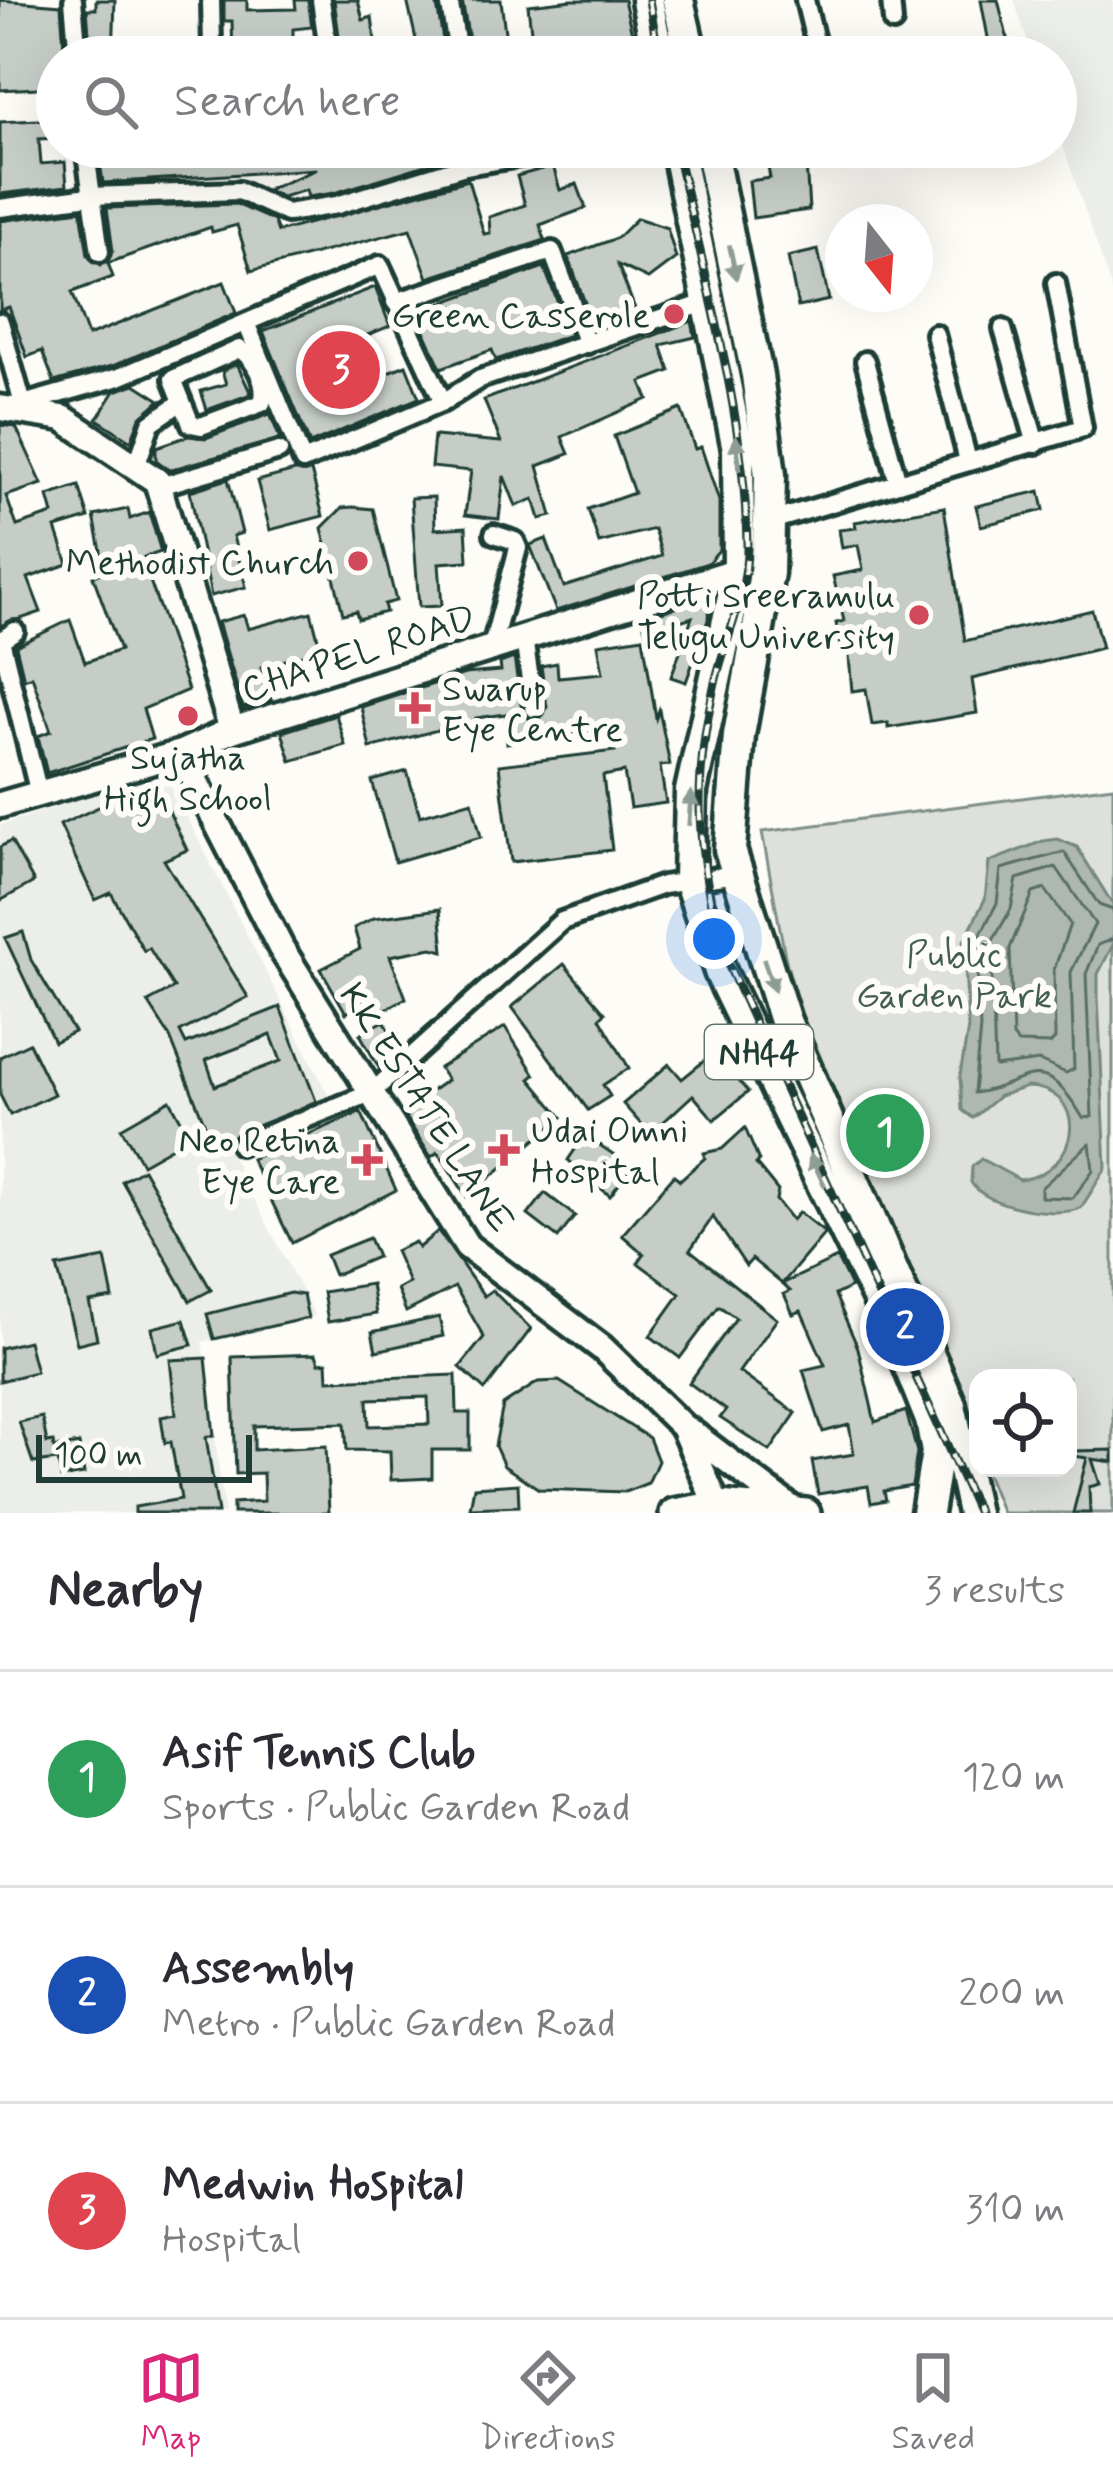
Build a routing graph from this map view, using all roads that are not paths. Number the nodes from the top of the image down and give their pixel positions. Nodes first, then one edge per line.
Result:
1 (74, 0) edge
2 (211, 0) edge
3 (321, 0) edge
4 (449, 0) edge
5 (647, 0) edge
6 (805, 0) edge
7 (891, 0) edge
8 (680, 2) edge
9 (893, 22) dead end
10 (77, 36) edge
11 (212, 36) edge
12 (326, 36) edge
13 (455, 36) edge
14 (654, 36) edge
15 (687, 36) edge
16 (814, 36) edge
17 (87, 168) edge
18 (434, 168) edge
19 (681, 168) edge
20 (714, 168) edge
21 (89, 196) junction
22 (0, 208) edge
23 (100, 252) dead end
24 (1055, 283) dead end
25 (395, 302) junction
26 (710, 302) junction
27 (0, 322) edge
28 (247, 325) junction
29 (1004, 329) dead end
30 (935, 334) dead end
31 (587, 344) junction
32 (865, 361) dead end
33 (443, 402) junction
34 (180, 403) junction
35 (16, 407) edge
36 (1036, 444) junction
37 (279, 451) dead end
38 (968, 461) junction
39 (136, 464) junction
40 (898, 483) junction
41 (160, 486) junction
42 (771, 520) junction
43 (494, 534) dead end
44 (754, 572) junction
45 (15, 631) dead end
46 (524, 638) junction
47 (492, 646) junction
48 (534, 708) dead end
49 (232, 730) junction
50 (181, 753) junction
51 (39, 794) junction
52 (0, 805) edge
53 (736, 874) junction
54 (689, 879) junction
55 (371, 1093) junction
56 (240, 1145) dead end
57 (683, 1427) junction
58 (720, 1509) edge
59 (796, 1512) edge
60 (674, 1513) edge
61 (806, 1513) edge
62 (927, 1513) edge
63 (973, 1513) edge

1 - 10 street
2 - 11 street
3 - 12 street
4 - 13 street
5 - 14 highway
6 - 16 street
7 - 9 street
8 - 15 highway
17 - 21 street
18 - 21 street
19 - 26 highway, NH44
20 -> 42 highway, NH44
21 - 22 street
21 - 23 street
24 - 36 street
25 - 28 street
25 - 31 street
25 - 33 street
26 - 31 street
44 -> 26 highway, NH44
27 - 35 street
28 - 33 street
28 - 35 street
29 - 36 street
30 - 38 street
31 - 33 street
32 - 40 street
34 - 34 street
34 - 39 street
35 - 39 main road
36 - 38 street
37 - 41 street
38 - 40 street
39 - 41 main road
40 - 42 street
41 - 49 main road
42 - 44 highway, NH44
43 - 47 street
44 - 46 main road, CHAPEL ROAD
44 - 53 highway, NH44
54 -> 44 highway, NH44
45 - 51 street
46 - 47 main road, CHAPEL ROAD
46 - 48 street
47 - 49 main road, CHAPEL ROAD
49 - 50 main road, CHAPEL ROAD
50 - 51 main road, CHAPEL ROAD
50 - 55 main road, KK ESTATE LANE
51 - 52 main road, CHAPEL ROAD
53 - 54 street
53 -> 63 highway, NH44
54 - 55 street
62 -> 54 highway, NH44
55 - 56 street
55 - 57 main road, KK ESTATE LANE
57 - 58 main road, KK ESTATE LANE
57 - 59 main road
58 - 59 main road
58 - 60 main road
59 - 61 main road

